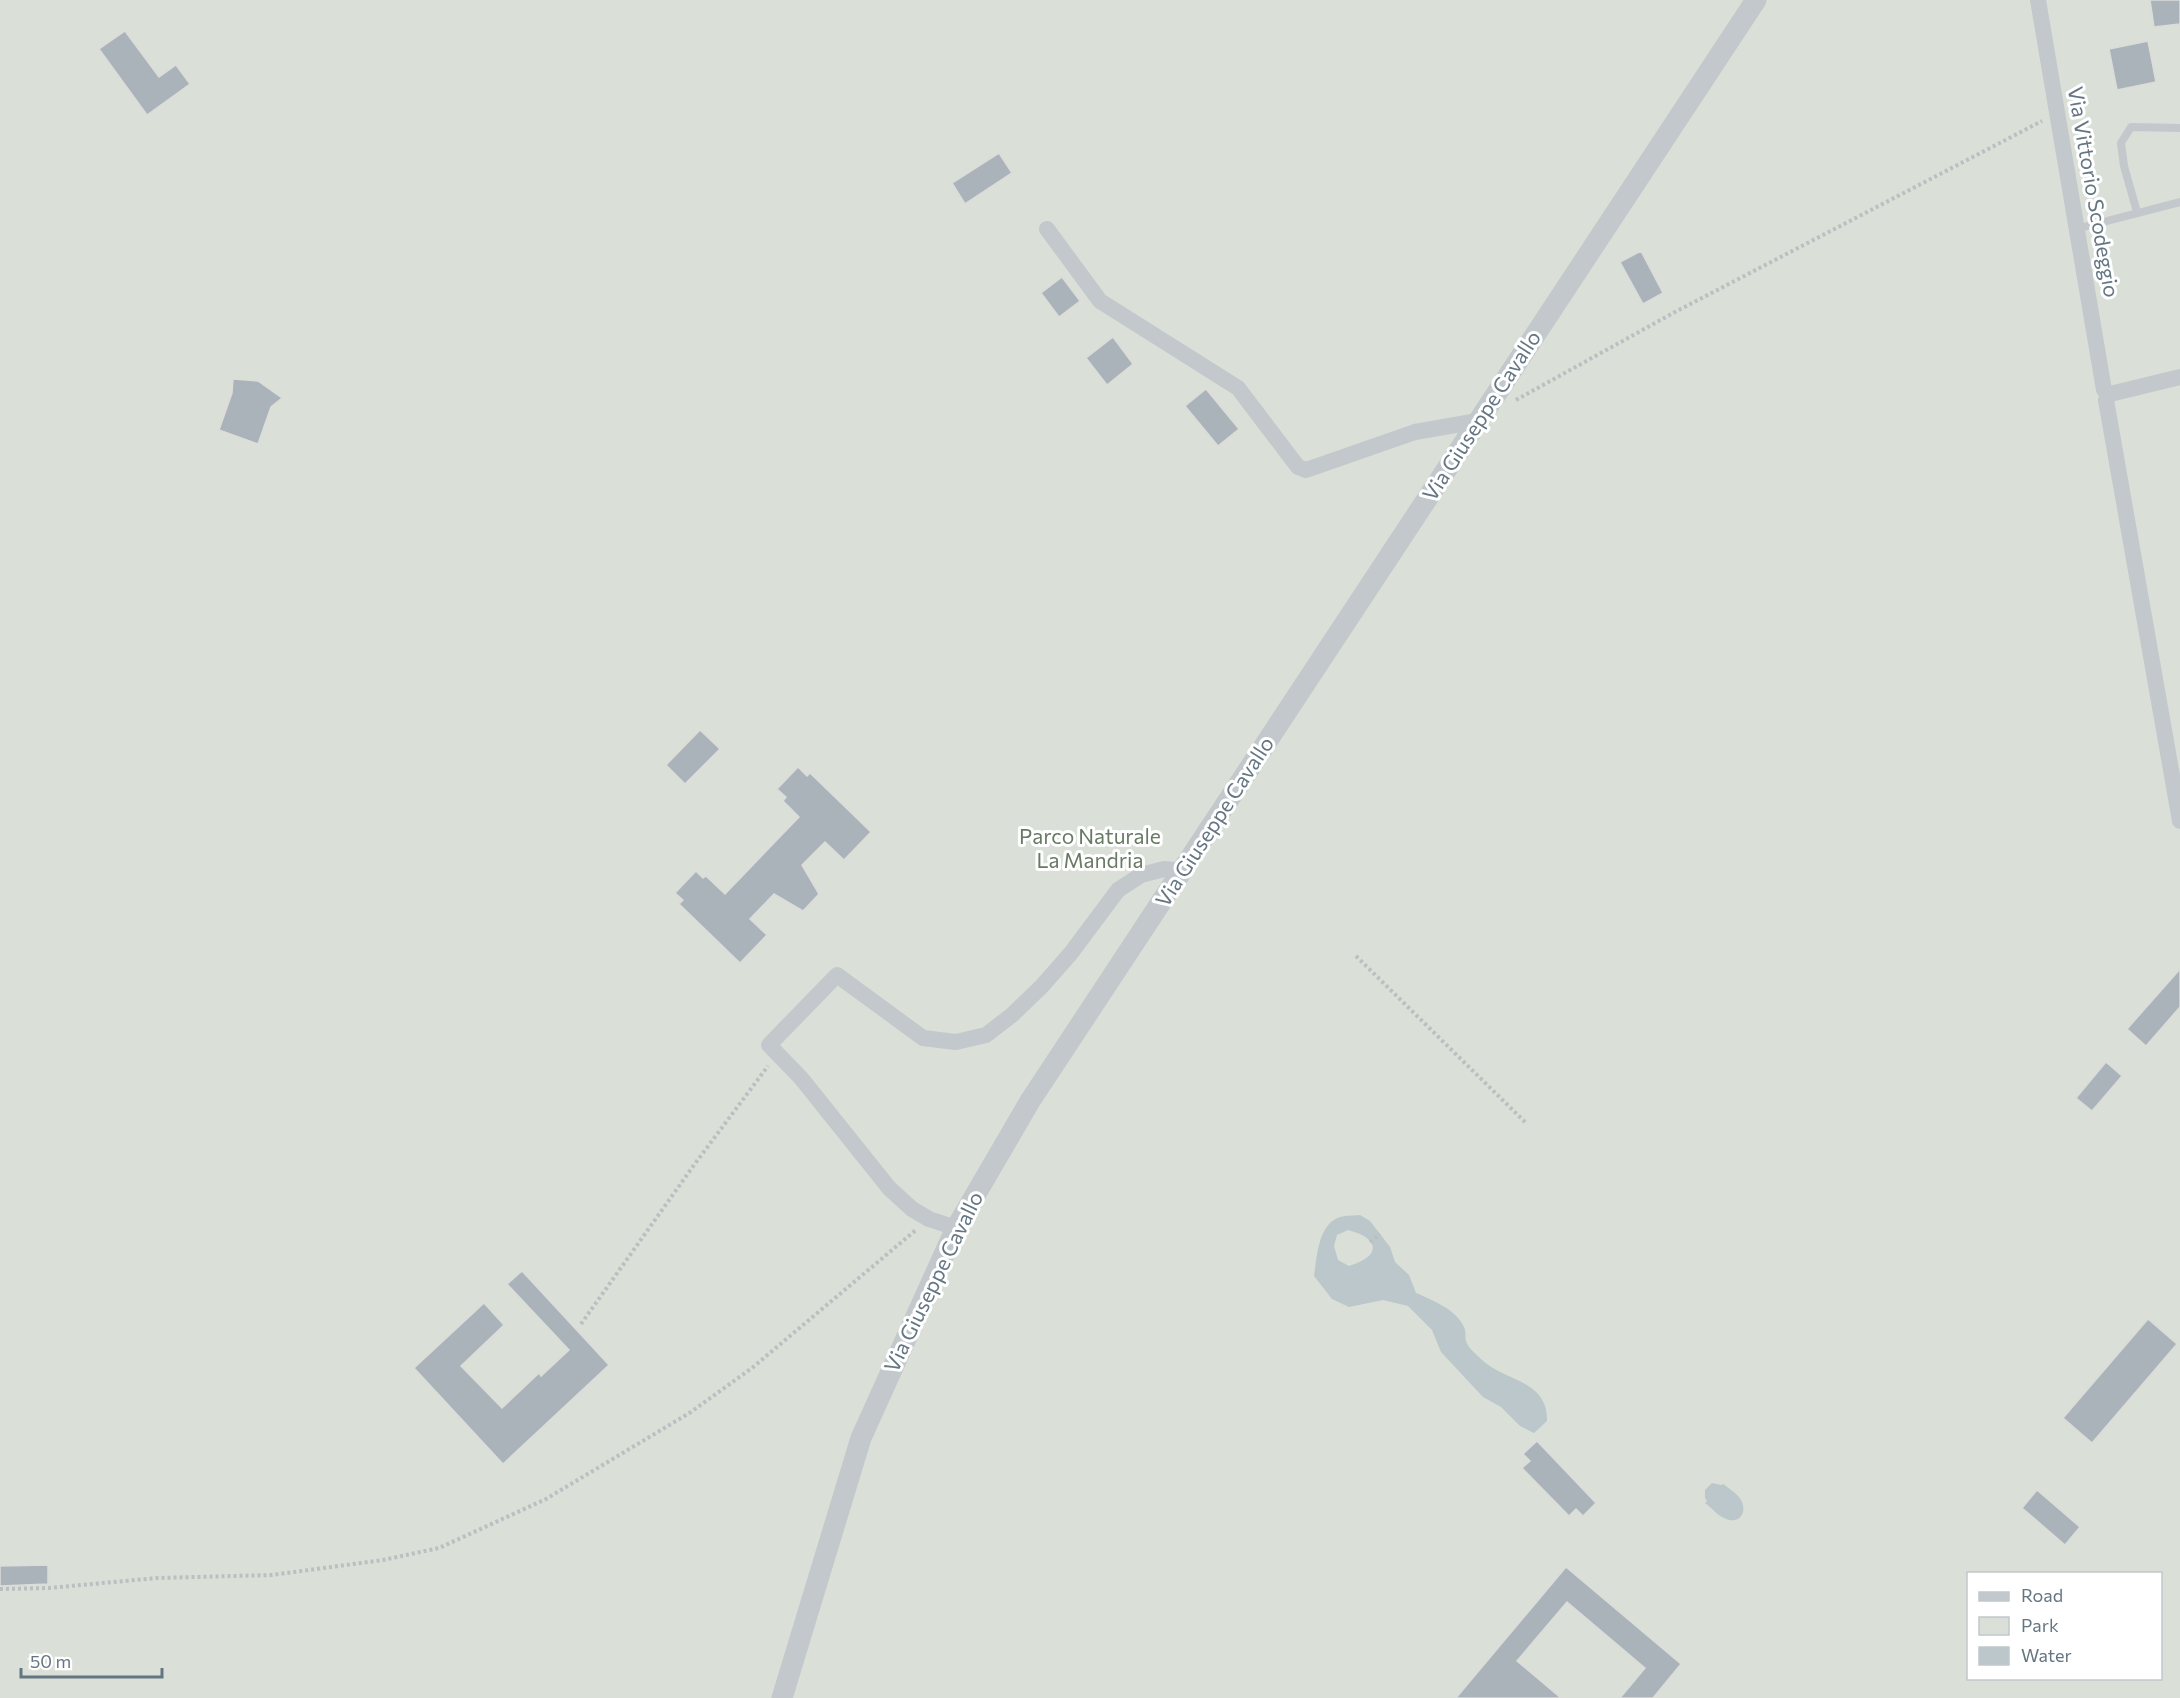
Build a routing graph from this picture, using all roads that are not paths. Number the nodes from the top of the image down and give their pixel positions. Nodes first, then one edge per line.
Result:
1 (1756, 0) edge
2 (2038, 0) edge
3 (2180, 128) edge
4 (2180, 202) edge
5 (2137, 212) junction
6 (1047, 229) dead end
7 (2076, 229) junction
8 (2180, 377) edge
9 (2107, 395) junction
10 (1478, 421) junction
11 (2180, 821) edge
12 (1183, 871) junction
13 (956, 1228) junction
14 (782, 1698) edge

1 - 10 street, Via Giuseppe Cavallo
2 - 7 street, Via Vittorio Scodeggio
3 - 5 lane
4 - 5 lane
5 - 7 lane
6 - 10 street
7 - 9 street, Via Vittorio Scodeggio
8 - 9 street
9 - 11 street, Via Vittorio Scodeggio
10 - 12 street, Via Giuseppe Cavallo
12 - 13 street, Via Giuseppe Cavallo
12 - 13 street
13 - 14 street, Via Giuseppe Cavallo

